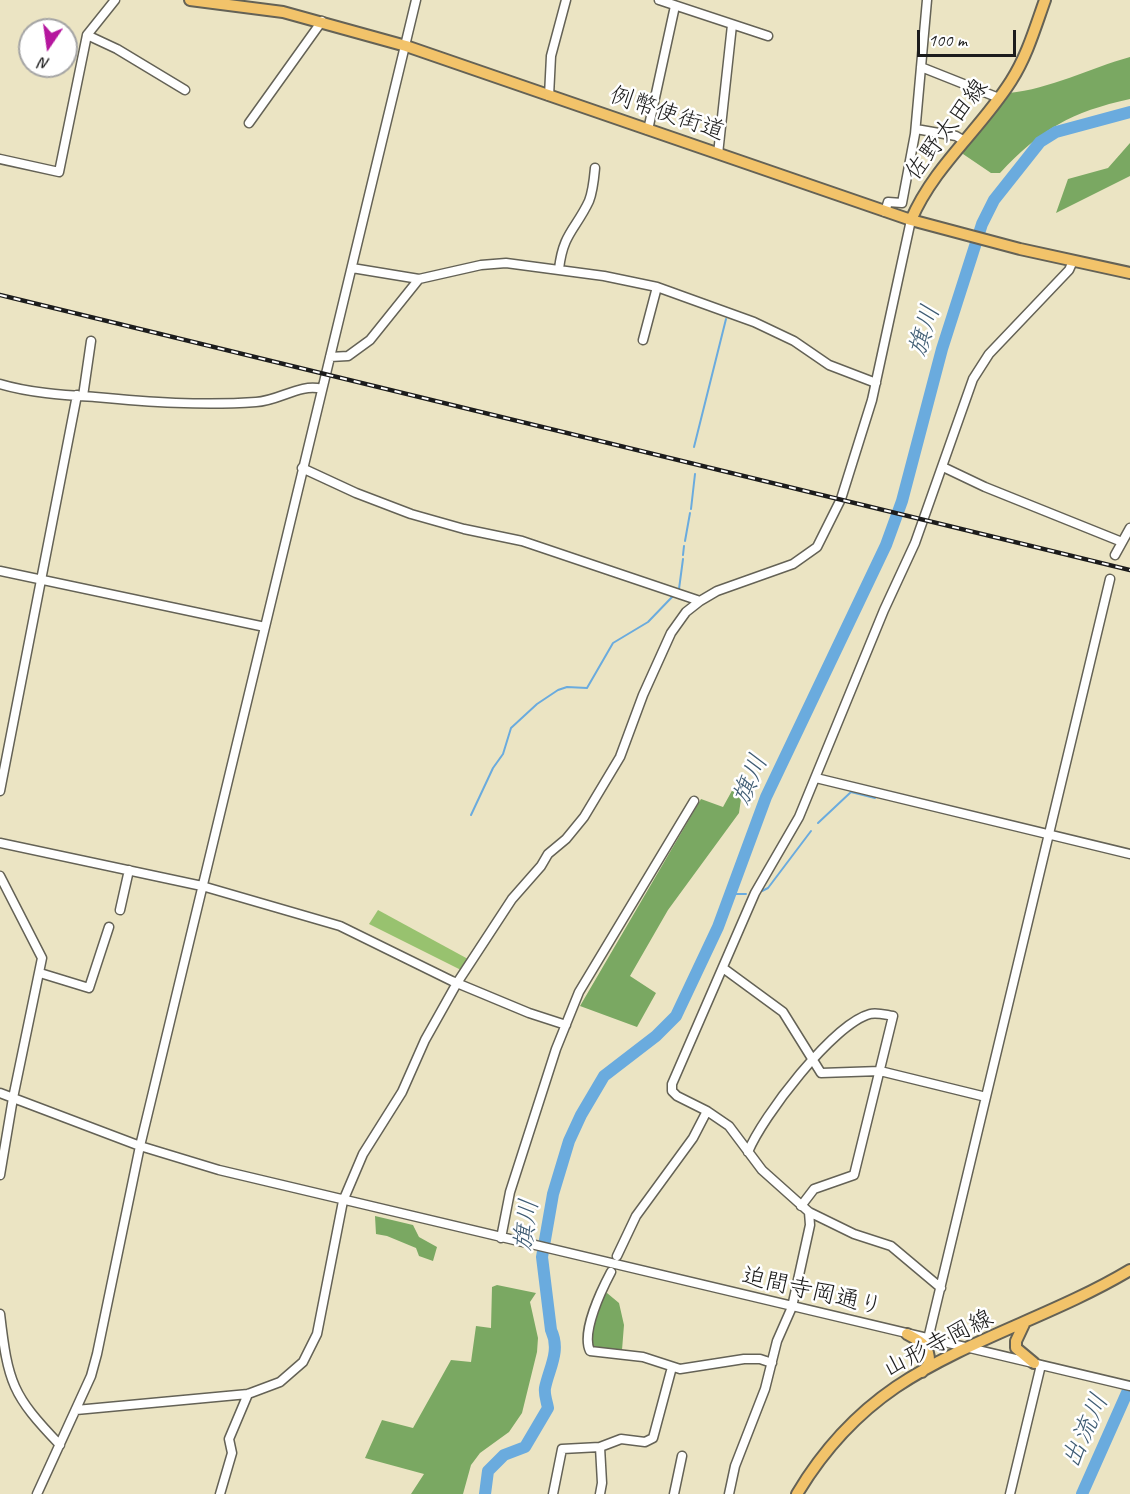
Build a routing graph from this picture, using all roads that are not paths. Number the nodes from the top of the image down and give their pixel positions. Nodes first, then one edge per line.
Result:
1 (115, 0) edge
2 (190, 0) edge
3 (416, 0) edge
4 (566, 0) edge
5 (658, 0) edge
6 (927, 0) edge
7 (1045, 0) edge
8 (248, 3) edge
9 (675, 6) junction
10 (322, 21) junction
11 (732, 25) junction
12 (87, 35) junction
13 (768, 36) dead end
14 (406, 46) junction
15 (921, 67) junction
16 (185, 90) dead end
17 (549, 96) junction
18 (999, 98) junction
19 (249, 123) dead end
20 (648, 129) junction
21 (916, 129) junction
22 (963, 140) junction
23 (718, 154) junction
24 (0, 159) edge
25 (595, 168) dead end
26 (885, 212) junction
27 (916, 222) junction
28 (1073, 261) junction
29 (352, 268) junction
30 (559, 269) junction
31 (1130, 273) edge
32 (419, 279) junction
33 (657, 287) junction
34 (644, 340) dead end
35 (91, 341) dead end
36 (330, 357) junction
37 (876, 383) junction
38 (0, 384) edge
39 (322, 389) junction
40 (80, 396) junction
41 (943, 467) junction
42 (302, 468) junction
43 (1130, 528) edge
44 (1122, 542) junction
45 (1115, 555) dead end
46 (0, 571) edge
47 (42, 579) junction
48 (1110, 579) dead end
49 (700, 601) junction
50 (265, 627) junction
51 (816, 778) junction
52 (0, 791) edge
53 (694, 801) dead end
54 (1048, 835) junction
55 (0, 843) edge
56 (1130, 854) edge
57 (129, 870) junction
58 (0, 876) edge
59 (202, 886) junction
60 (120, 910) dead end
61 (110, 927) dead end
62 (723, 968) junction
63 (40, 973) junction
64 (457, 982) junction
65 (566, 1025) junction
66 (812, 1060) junction
67 (880, 1071) junction
68 (0, 1093) edge
69 (986, 1097) junction
70 (13, 1098) junction
71 (706, 1111) junction
72 (140, 1146) junction
73 (747, 1152) junction
74 (0, 1175) edge
75 (344, 1201) junction
76 (801, 1206) junction
77 (809, 1212) junction
78 (502, 1238) junction
79 (617, 1256) dead end
80 (1130, 1270) edge
81 (611, 1272) dead end
82 (941, 1288) junction
83 (792, 1306) junction
84 (0, 1314) edge
85 (1024, 1324) junction
86 (907, 1334) junction
87 (928, 1339) junction
88 (969, 1348) junction
89 (772, 1363) junction
90 (1037, 1364) junction
91 (672, 1367) junction
92 (922, 1372) junction
93 (0, 1378) edge
94 (10, 1378) junction
95 (1130, 1386) edge
96 (248, 1394) junction
97 (76, 1410) junction
98 (60, 1445) junction
99 (600, 1447) junction
100 (682, 1456) dead end
101 (48, 1474) junction
102 (37, 1494) edge
103 (45, 1494) edge
104 (220, 1494) edge
105 (553, 1494) edge
106 (600, 1494) edge
107 (674, 1494) edge
108 (729, 1494) edge
109 (797, 1494) edge
110 (1010, 1494) edge

1 - 12 street
2 - 8 main road, 例幣使街道
3 - 14 street
4 - 17 street
5 - 9 street
6 - 15 street
7 - 18 main road, 佐野太田線
8 - 10 main road, 例幣使街道
9 - 11 street
9 - 20 street
10 - 14 main road, 例幣使街道
10 - 19 street
11 - 13 street
11 - 23 street
12 - 16 street
12 - 24 street
14 - 17 main road, 例幣使街道
14 - 29 street
15 - 18 street
15 - 21 street
17 - 20 main road, 例幣使街道
18 - 22 main road, 佐野太田線
20 - 23 main road, 例幣使街道
21 - 22 street
21 - 26 street
22 - 27 main road, 佐野太田線
23 - 26 main road, 例幣使街道
25 - 30 street
26 - 27 main road, 例幣使街道
27 - 28 main road, 例幣使街道
27 - 37 street
28 - 31 main road, 例幣使街道
28 - 41 street
29 - 32 street
29 - 36 street
30 - 32 street
30 - 33 street
32 - 36 street
33 - 34 street
33 - 37 street
35 - 40 street
36 - 39 street
37 - 49 street
38 - 40 street
39 - 40 street
39 - 42 street
40 - 47 street
41 - 44 street
41 - 51 street
42 - 49 street
42 - 50 street
43 - 44 street
44 - 45 street
46 - 47 street
47 - 50 street
47 - 52 street
48 - 54 street
49 - 64 street
50 - 59 street
51 - 54 street
51 - 62 street
53 - 65 street
54 - 56 street
54 - 69 street
55 - 57 street
57 - 59 street
57 - 60 street
58 - 63 street
59 - 64 street
59 - 72 street
61 - 63 street
62 - 66 street
62 - 71 street
63 - 70 street
64 - 65 street
64 - 75 street
65 - 78 street
66 - 67 street
66 - 67 street
66 - 73 street
67 - 69 street
67 - 76 street
68 - 70 street, 迫間寺岡通り
69 - 82 street
70 - 72 street, 迫間寺岡通り
70 - 74 street
71 - 73 street
71 - 79 street
72 - 75 street, 迫間寺岡通り
72 - 97 street
73 - 76 street
75 - 78 street, 迫間寺岡通り
75 - 96 street
76 - 77 street
77 - 82 street
77 - 83 street
78 - 83 street, 迫間寺岡通り
80 - 85 main road, 山形寺岡線
81 - 91 street
82 - 87 street
83 - 86 street, 迫間寺岡通り
83 - 89 street
84 - 94 street
85 - 88 main road, 山形寺岡線
85 - 90 main road
86 - 87 street, 迫間寺岡通り
86 - 92 main road
87 - 88 street, 迫間寺岡通り
88 - 90 street, 迫間寺岡通り
88 - 92 main road, 山形寺岡線
89 - 91 street
89 - 108 street
90 - 95 street, 迫間寺岡通り
90 - 110 street
91 - 99 street
92 - 109 main road, 山形寺岡線
93 - 94 street
94 - 98 street
96 - 97 street
96 - 104 street
97 - 98 street
98 - 101 street
99 - 105 street
99 - 106 street
100 - 107 street
101 - 102 street
101 - 103 street

